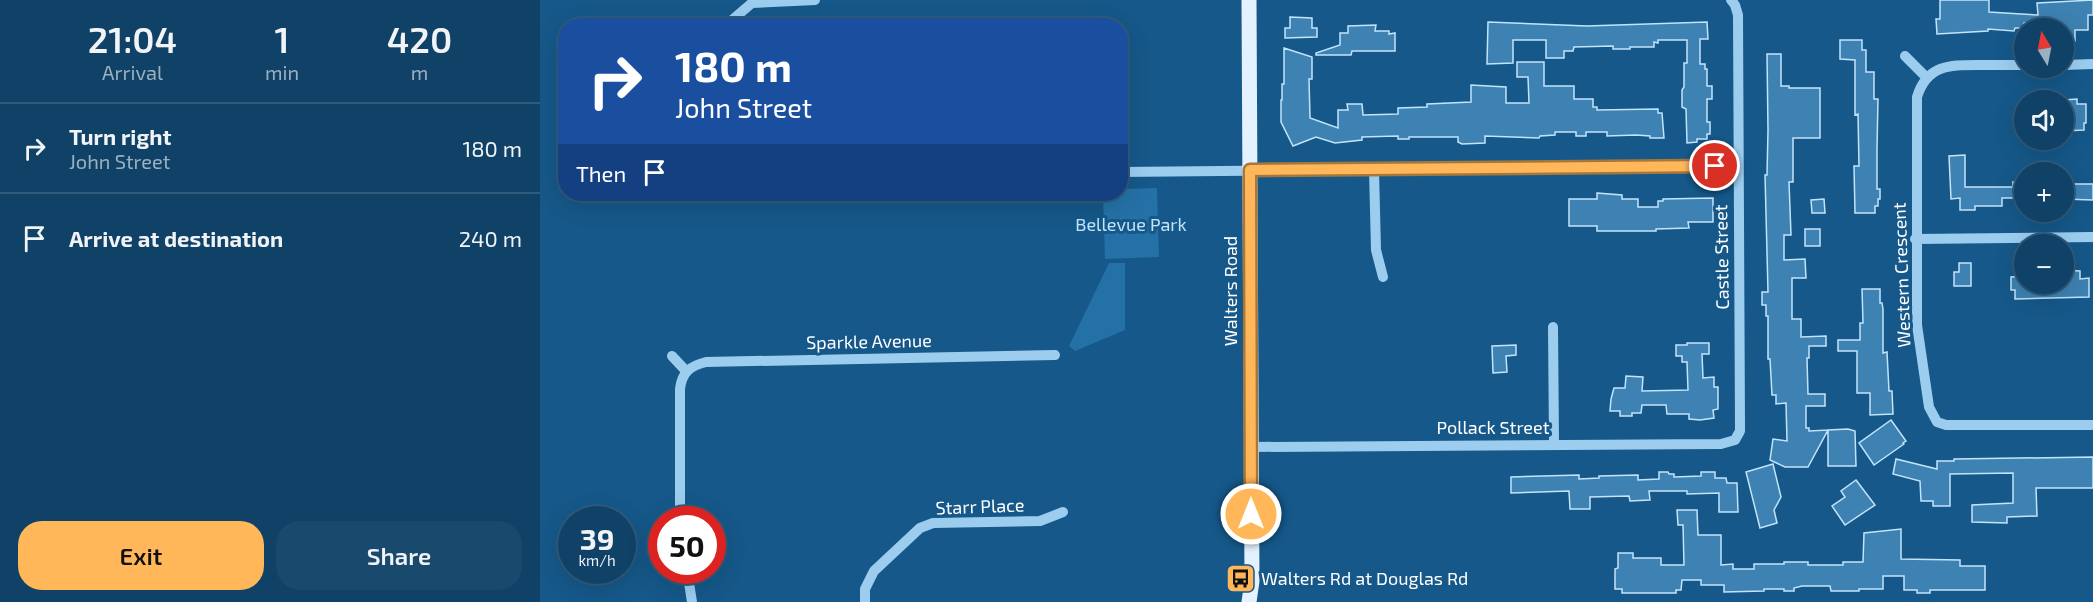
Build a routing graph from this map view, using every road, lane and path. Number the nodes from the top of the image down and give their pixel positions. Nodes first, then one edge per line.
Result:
1 (816, 0) edge
2 (1249, 0) edge
3 (1732, 1) edge
4 (734, 18) edge
5 (1905, 56) dead end
6 (2093, 64) edge
7 (2014, 65) edge
8 (2074, 65) edge
9 (1927, 78) junction
10 (1738, 166) junction
11 (1250, 170) junction
12 (1374, 170) junction
13 (1128, 172) edge
14 (2093, 237) edge
15 (1915, 239) junction
16 (1383, 277) dead end
17 (1553, 327) dead end
18 (1055, 355) dead end
19 (672, 356) dead end
20 (686, 371) junction
21 (2093, 425) edge
22 (1735, 440) joint
23 (1554, 444) junction
24 (1251, 447) junction
25 (680, 506) edge
26 (1063, 512) dead end
27 (1252, 581) junction
28 (689, 584) edge
29 (692, 602) edge
30 (865, 602) edge
31 (1249, 602) edge
32 (1258, 602) edge

1 - 4 street
2 - 11 main road, Walters Road
3 - 10 street, Castle Street
5 - 9 street
6 - 8 street
7 - 9 street
9 - 15 street, Western Crescent
10 - 12 street
10 - 22 street, Castle Street
11 - 12 street
11 - 13 street
11 - 24 main road, Walters Road
12 - 16 street
14 - 15 street
15 - 21 street, Western Crescent
17 - 23 street
18 - 20 street, Sparkle Avenue
19 - 20 street
20 - 25 street
22 - 23 street, Pollack Street
23 - 24 street, Pollack Street
24 - 27 main road, Walters Road
26 - 30 street, Starr Place
27 - 31 main road, Walters Road
27 - 32 main road, Walters Road
28 - 29 street

